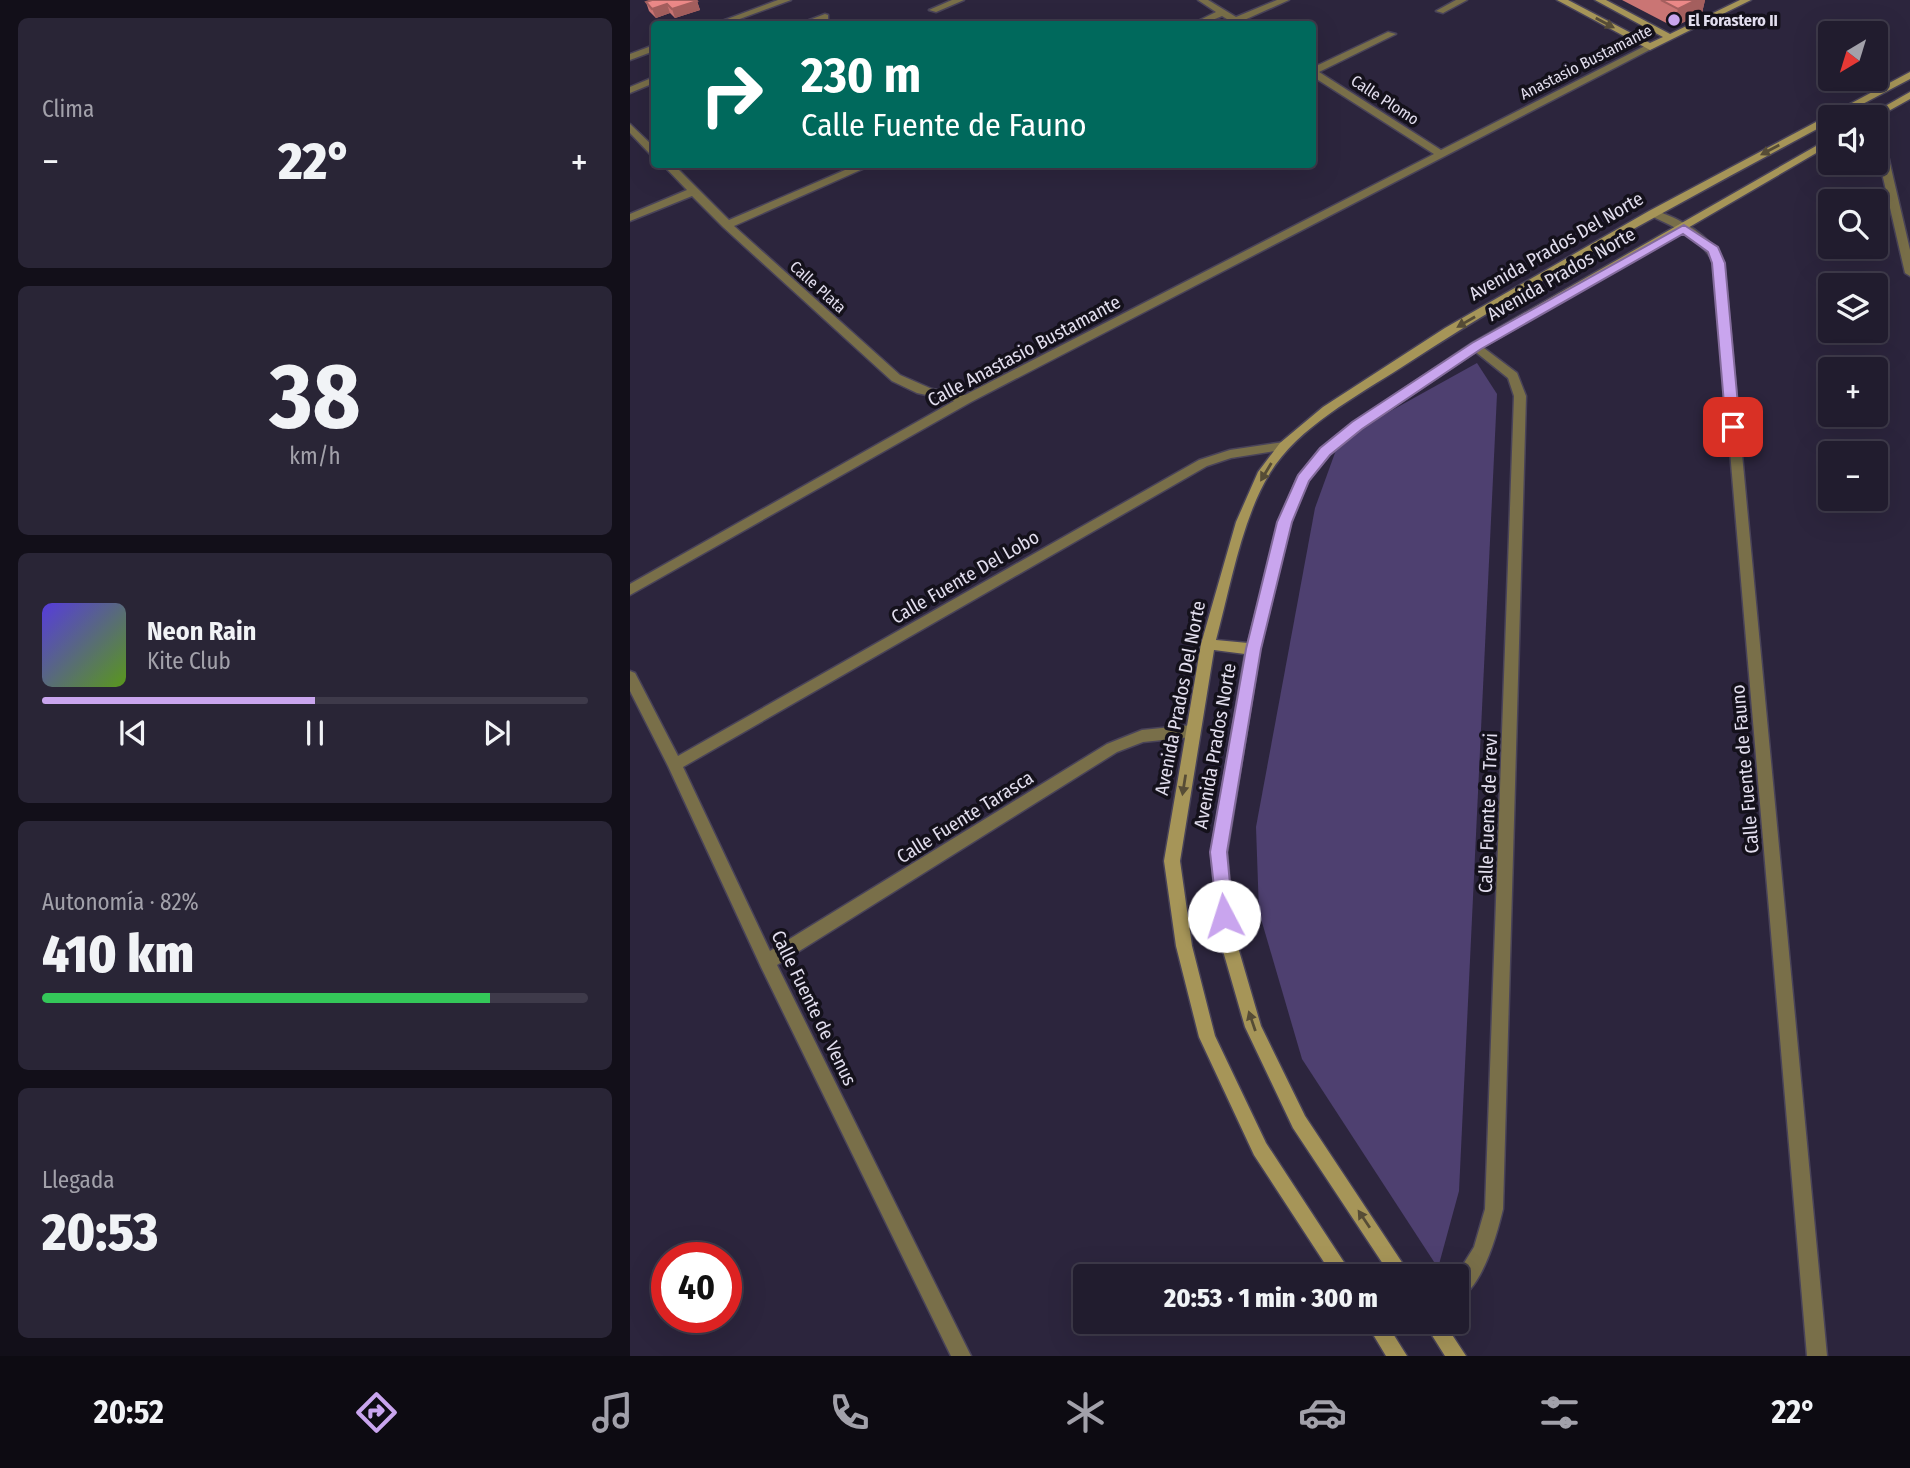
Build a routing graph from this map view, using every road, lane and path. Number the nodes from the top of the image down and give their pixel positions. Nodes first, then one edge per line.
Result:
1 (787, 0) edge
2 (960, 0) edge
3 (1202, 0) edge
4 (1285, 0) edge
5 (1462, 0) edge
6 (1561, 0) edge
7 (1599, 0) edge
8 (1747, 0) edge
9 (933, 10) dead end
10 (1440, 11) dead end
11 (1222, 13) junction
12 (825, 17) dead end
13 (728, 21) edge
14 (813, 21) edge
15 (1203, 21) edge
16 (1234, 21) edge
17 (1241, 21) edge
18 (1391, 34) dead end
19 (1670, 37) junction
20 (1650, 47) junction
21 (651, 49) edge
22 (630, 57) edge
23 (1316, 70) edge
24 (1316, 75) edge
25 (1910, 75) edge
26 (651, 81) edge
27 (630, 90) edge
28 (1910, 95) edge
29 (1854, 105) edge
30 (1888, 110) edge
31 (1818, 124) edge
32 (630, 127) edge
33 (1818, 148) edge
34 (651, 149) edge
35 (1440, 154) junction
36 (671, 168) edge
37 (860, 168) edge
38 (1887, 175) edge
39 (694, 191) junction
40 (1653, 213) junction
41 (630, 218) edge
42 (727, 225) junction
43 (1684, 228) junction
44 (1910, 273) edge
45 (1476, 346) junction
46 (967, 399) junction
47 (1283, 446) junction
48 (630, 590) edge
49 (1208, 644) junction
50 (1253, 649) junction
51 (630, 677) edge
52 (1192, 731) junction
53 (675, 765) junction
54 (768, 962) junction
55 (1336, 1264) edge
56 (1394, 1264) edge
57 (1469, 1275) edge
58 (1383, 1334) edge
59 (1441, 1334) edge
60 (961, 1356) edge
61 (1398, 1356) edge
62 (1456, 1356) edge
63 (1817, 1356) edge

1 - 13 street
2 - 9 street
3 - 11 street
4 - 17 street
5 - 10 street
6 -> 20 street
7 - 19 street
8 - 19 street, Anastasio Bustamante
11 - 15 street
11 - 16 street
12 - 14 street
18 - 23 street
19 - 20 street, Anastasio Bustamante
20 - 35 street, Anastasio Bustamante
21 - 22 street
24 - 35 street, Calle Plomo
25 - 29 street, Avenida Prados Del Norte
26 - 27 street
28 - 30 street
31 -> 40 street, Avenida Prados Del Norte
32 - 34 street
33 - 43 street, Avenida Prados Norte
35 - 46 street, Calle Anastasio Bustamante
36 - 39 street, Calle Plata
37 - 42 street
38 - 44 street
39 - 41 street
39 - 42 street, Calle Plata
40 - 43 street, Calle Fuente de Fauno
40 -> 47 street, Avenida Prados Del Norte
42 - 46 street, Calle Plata
43 - 45 street, Avenida Prados Norte
43 - 63 street, Calle Fuente de Fauno
45 - 50 street, Avenida Prados Norte
45 - 57 street, Calle Fuente de Trevi
46 - 48 street, Calle Anastasio Bustamante
47 -> 49 street, Avenida Prados Del Norte
47 - 53 street, Calle Fuente Del Lobo
49 - 50 street
49 - 52 street, Avenida Prados Del Norte
56 -> 50 street, Avenida Prados Norte
51 - 53 street, Calle Fuente de Venus
52 - 54 street, Calle Fuente Tarasca
52 -> 55 street, Avenida Prados Del Norte
53 - 54 street, Calle Fuente de Venus
54 - 60 street, Calle Fuente de Venus
58 - 61 street
59 - 62 street

